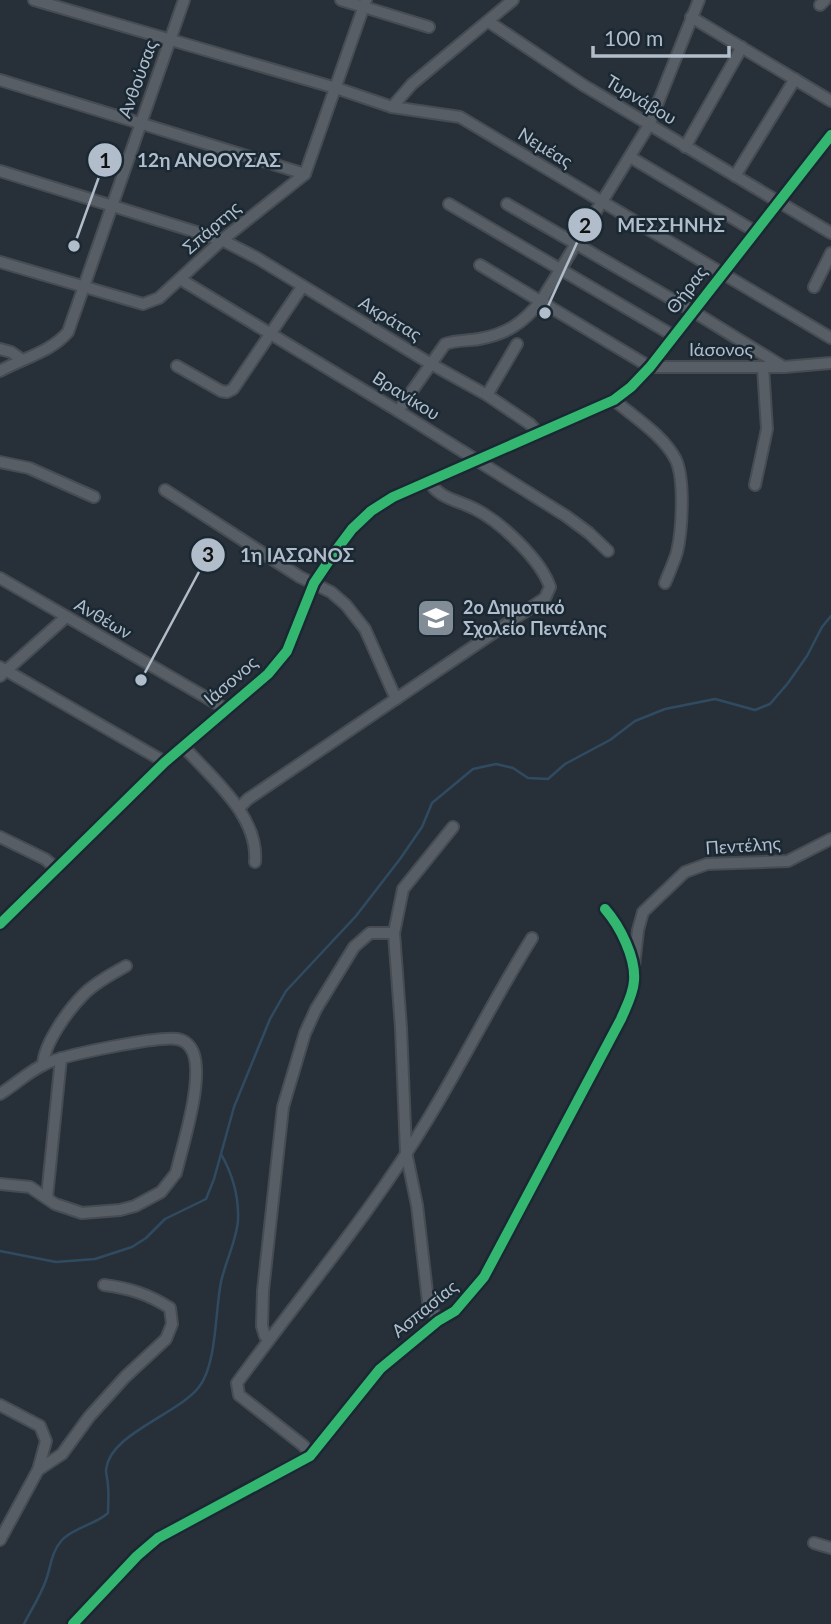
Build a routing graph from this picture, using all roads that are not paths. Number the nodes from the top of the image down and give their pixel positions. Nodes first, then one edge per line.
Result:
1 (34, 0) edge
2 (184, 0) edge
3 (341, 0) edge
4 (513, 0) edge
5 (699, 0) edge
6 (365, 3) edge
7 (691, 18) junction
8 (489, 22) junction
9 (429, 27) dead end
10 (170, 41) junction
11 (742, 47) junction
12 (795, 79) junction
13 (0, 80) edge
14 (336, 88) junction
15 (831, 101) edge
16 (392, 107) junction
17 (141, 123) junction
18 (649, 125) junction
19 (831, 135) edge
20 (685, 147) junction
21 (631, 157) junction
22 (0, 171) edge
23 (305, 174) junction
24 (735, 176) junction
25 (601, 202) junction
26 (779, 203) junction
27 (449, 204) dead end
28 (507, 204) dead end
29 (113, 205) junction
30 (756, 232) junction
31 (831, 233) edge
32 (222, 240) junction
33 (577, 243) junction
34 (831, 253) edge
35 (0, 262) edge
36 (480, 265) dead end
37 (560, 270) junction
38 (722, 273) junction
39 (180, 279) junction
40 (85, 286) junction
41 (302, 287) junction
42 (814, 287) dead end
43 (541, 301) junction
44 (694, 312) junction
45 (270, 333) junction
46 (674, 336) junction
47 (831, 338) edge
48 (517, 344) dead end
49 (0, 349) edge
50 (21, 359) junction
51 (831, 363) edge
52 (431, 364) junction
53 (177, 366) dead end
54 (650, 367) junction
55 (763, 367) junction
56 (784, 367) junction
57 (0, 371) edge
58 (487, 395) junction
59 (614, 400) junction
60 (398, 411) junction
61 (537, 433) junction
62 (476, 460) junction
63 (0, 462) edge
64 (429, 481) junction
65 (755, 485) dead end
66 (165, 490) dead end
67 (94, 497) dead end
68 (608, 551) dead end
69 (0, 578) edge
70 (314, 583) junction
71 (665, 583) dead end
72 (65, 618) junction
73 (2, 671) edge
74 (396, 699) junction
75 (226, 709) junction
76 (183, 747) junction
77 (166, 762) junction
78 (239, 808) junction
79 (453, 827) dead end
80 (0, 837) edge
81 (831, 839) edge
82 (255, 862) dead end
83 (57, 869) junction
84 (605, 909) dead end
85 (0, 925) edge
86 (394, 933) junction
87 (532, 938) dead end
88 (126, 966) dead end
89 (633, 969) junction
90 (61, 1058) junction
91 (43, 1065) junction
92 (0, 1094) edge
93 (407, 1152) junction
94 (0, 1184) edge
95 (47, 1197) junction
96 (104, 1285) dead end
97 (438, 1321) junction
98 (269, 1339) junction
99 (0, 1405) edge
100 (310, 1456) junction
101 (38, 1470) junction
102 (0, 1540) edge
103 (814, 1543) dead end
104 (831, 1548) edge
105 (73, 1624) edge

1 - 10 street, Νεμέας
2 - 10 street, Ανθούσας
3 - 6 street
4 - 8 street
5 - 7 street
6 - 9 street
6 - 14 street
7 - 11 street
7 - 18 street
8 - 16 street
8 - 18 street, Τυρνάβου
10 - 14 street, Νεμέας
10 - 17 street, Ανθούσας
11 - 12 street
11 - 20 street
12 - 15 street
12 - 24 street
13 - 17 street
14 - 16 street, Νεμέας
14 - 23 street
16 - 25 street, Νεμέας
17 - 23 street
17 - 29 street, Ανθούσας
18 - 20 street, Τυρνάβου
18 - 21 street
19 - 26 street, Θήρας
20 - 24 street, Τυρνάβου
21 - 25 street
21 - 30 street
22 - 29 street, Ακράτας
23 - 32 street, Σπάρτης
24 - 26 street, Τυρνάβου
25 - 33 street
25 - 38 street, Νεμέας
26 - 30 street, Θήρας
26 - 31 street, Τυρνάβου
27 - 37 street
28 - 33 street
29 - 32 street, Ακράτας
29 - 40 street, Ανθούσας
30 - 38 street, Θήρας
32 - 39 street, Σπάρτης
32 - 41 street, Ακράτας
33 - 37 street
33 - 44 street
34 - 42 street
35 - 40 street
36 - 43 street
37 - 43 street
37 - 46 street
38 - 44 street, Θήρας
38 - 47 street, Νεμέας
39 - 40 street, Σπάρτης
39 - 45 street, Βρανίκου
40 - 50 street, Ανθούσας
41 - 45 street
41 - 52 street, Ακράτας
43 - 52 street
43 - 54 street
44 - 46 street, Θήρας
44 - 56 street
45 - 53 street
45 - 60 street, Βρανίκου
46 - 54 street, Θήρας
48 - 58 street
49 - 50 street
50 - 57 street, Ανθούσας
51 - 56 street, Ιάσονος
52 - 58 street, Ακράτας
52 - 60 street
54 - 55 street, Ιάσονος
54 - 59 street, Ιάσονος
55 - 56 street, Ιάσονος
55 - 65 street
58 - 61 street, Ακράτας
59 - 61 street, Ιάσονος
59 - 71 street
60 - 62 street, Βρανίκου
61 - 62 street, Ιάσονος
62 - 64 street, Ιάσονος
62 - 68 street, Βρανίκου
63 - 67 street
64 - 70 street, Ιάσονος
64 - 74 street
66 - 70 street
69 - 72 street, Ανθέων
70 - 74 street
70 - 75 street, Ιάσονος
72 - 73 street
72 - 75 street, Ανθέων
73 - 77 street
74 - 78 street
75 - 76 street, Ιάσονος
76 - 77 street, Ιάσονος
76 - 78 street
77 - 83 street, Ιάσονος
78 - 82 street
79 - 86 street
80 - 83 street
81 - 89 street, Πεντέλης
83 - 85 street, Ιάσονος
84 - 89 street, Ασπασίας
86 - 93 street
86 - 98 street
87 - 93 street
88 - 91 street
89 - 97 street, Ασπασίας
90 - 91 street
90 - 95 street
90 - 95 street
91 - 92 street
93 - 97 street
93 - 98 street
94 - 95 street
96 - 101 street
97 - 100 street, Ασπασίας
98 - 100 street
99 - 101 street
100 - 105 street, Ασπασίας
101 - 102 street
103 - 104 street

